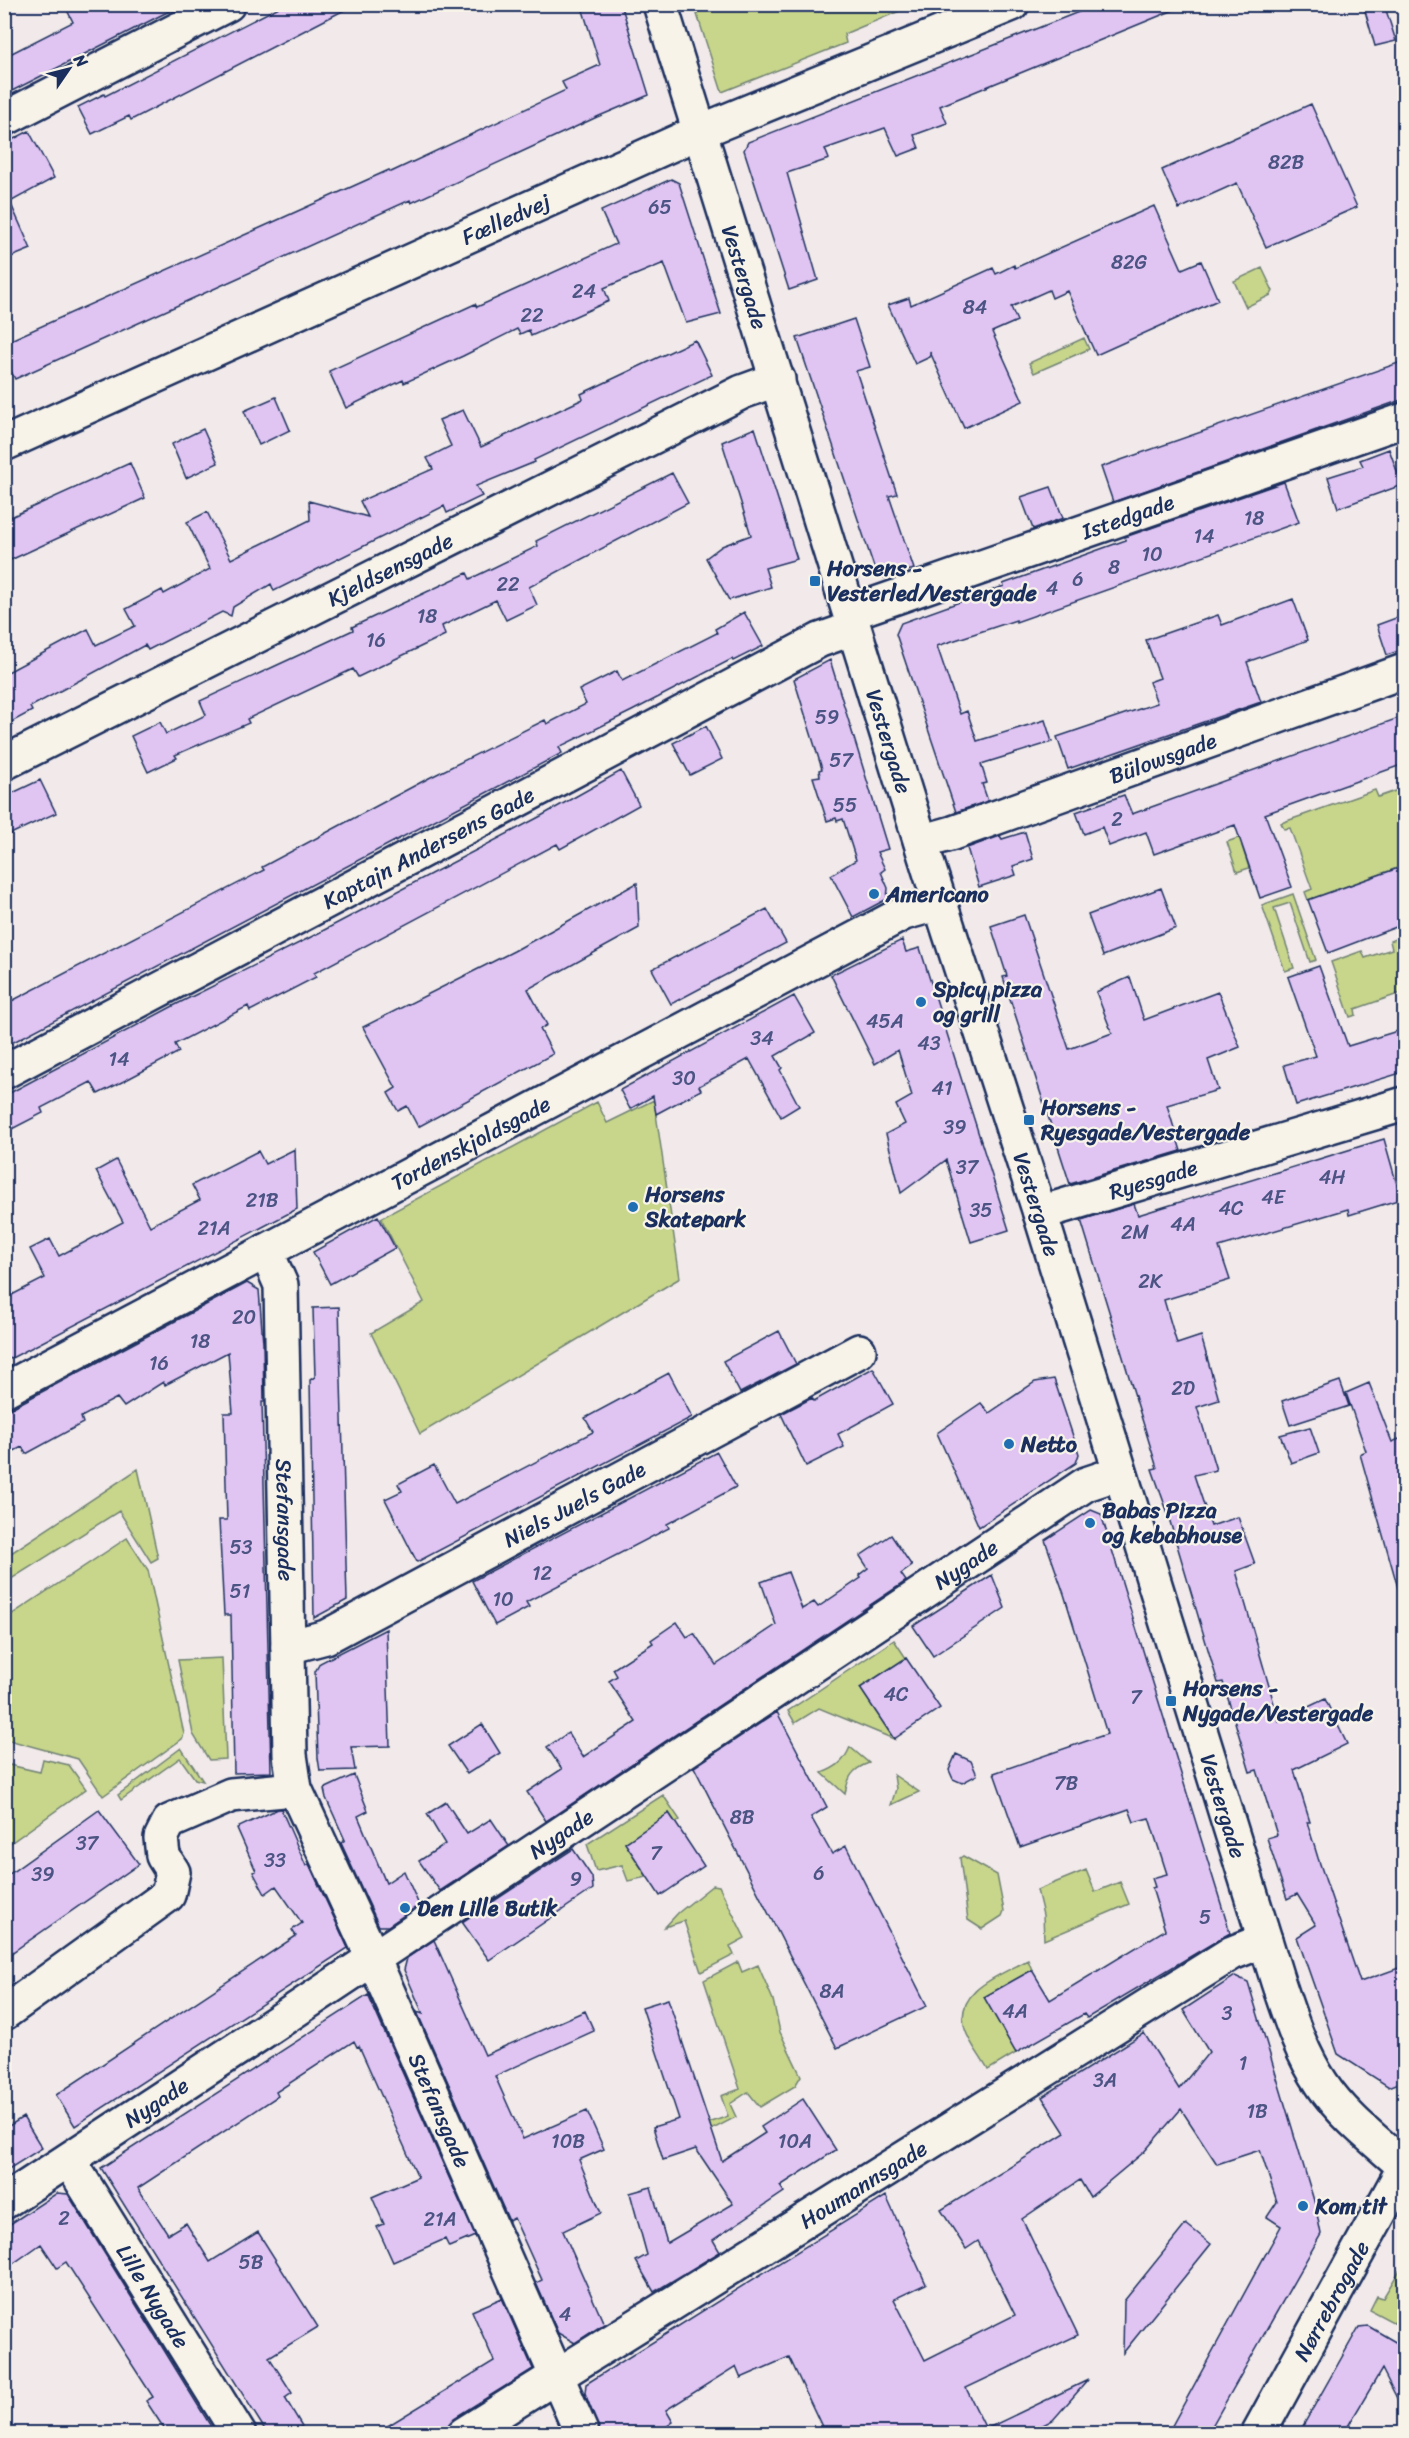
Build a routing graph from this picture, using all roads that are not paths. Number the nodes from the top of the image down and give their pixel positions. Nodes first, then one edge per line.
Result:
1 (228, 4) edge
2 (660, 4) edge
3 (1012, 4) edge
4 (4, 118) edge
5 (699, 132) junction
6 (778, 379) junction
7 (1404, 420) edge
8 (4, 444) edge
9 (852, 620) junction
10 (1404, 671) edge
11 (4, 763) edge
12 (921, 842) junction
13 (940, 903) junction
14 (4, 1072) edge
15 (1404, 1104) edge
16 (1040, 1213) junction
17 (266, 1251) junction
18 (859, 1351) dead end
19 (4, 1390) edge
20 (1119, 1473) junction
21 (288, 1647) junction
22 (296, 1789) junction
23 (1265, 1940) junction
24 (373, 1958) junction
25 (4, 2013) edge
26 (69, 2160) junction
27 (1404, 2167) edge
28 (4, 2202) edge
29 (557, 2377) junction
30 (239, 2433) edge
31 (464, 2433) edge
32 (582, 2433) edge
33 (1258, 2433) edge

1 - 4 street
2 - 5 street, Vestergade
3 - 5 street, Fælledvej
5 - 6 street, Vestergade
5 - 8 street, Fælledvej
6 - 9 street, Vestergade
6 - 11 street, Kjeldsensgade
7 - 9 street, Istedgade
9 - 12 street, Vestergade
9 - 14 street, Kaptajn Andersens Gade
10 - 12 street, Bülowsgade
12 - 13 street, Vestergade
13 - 16 street, Vestergade
13 - 17 street, Tordenskjoldsgade
15 - 16 street, Ryesgade
16 - 20 street, Vestergade
17 - 19 street, Tordenskjoldsgade
17 - 21 street, Stefansgade
18 - 21 street, Niels Juels Gade
20 - 23 street, Vestergade
20 - 24 street, Nygade
21 - 22 street, Stefansgade
22 - 24 street, Stefansgade
22 - 25 street
23 - 27 street, Vestergade
23 - 29 street, Houmannsgade
24 - 26 street, Nygade
24 - 29 street, Stefansgade
26 - 28 street, Nygade
26 - 30 street, Lille Nygade
27 - 33 street, Nørrebrogade
29 - 31 street, Houmannsgade
29 - 32 street, Stefansgade

